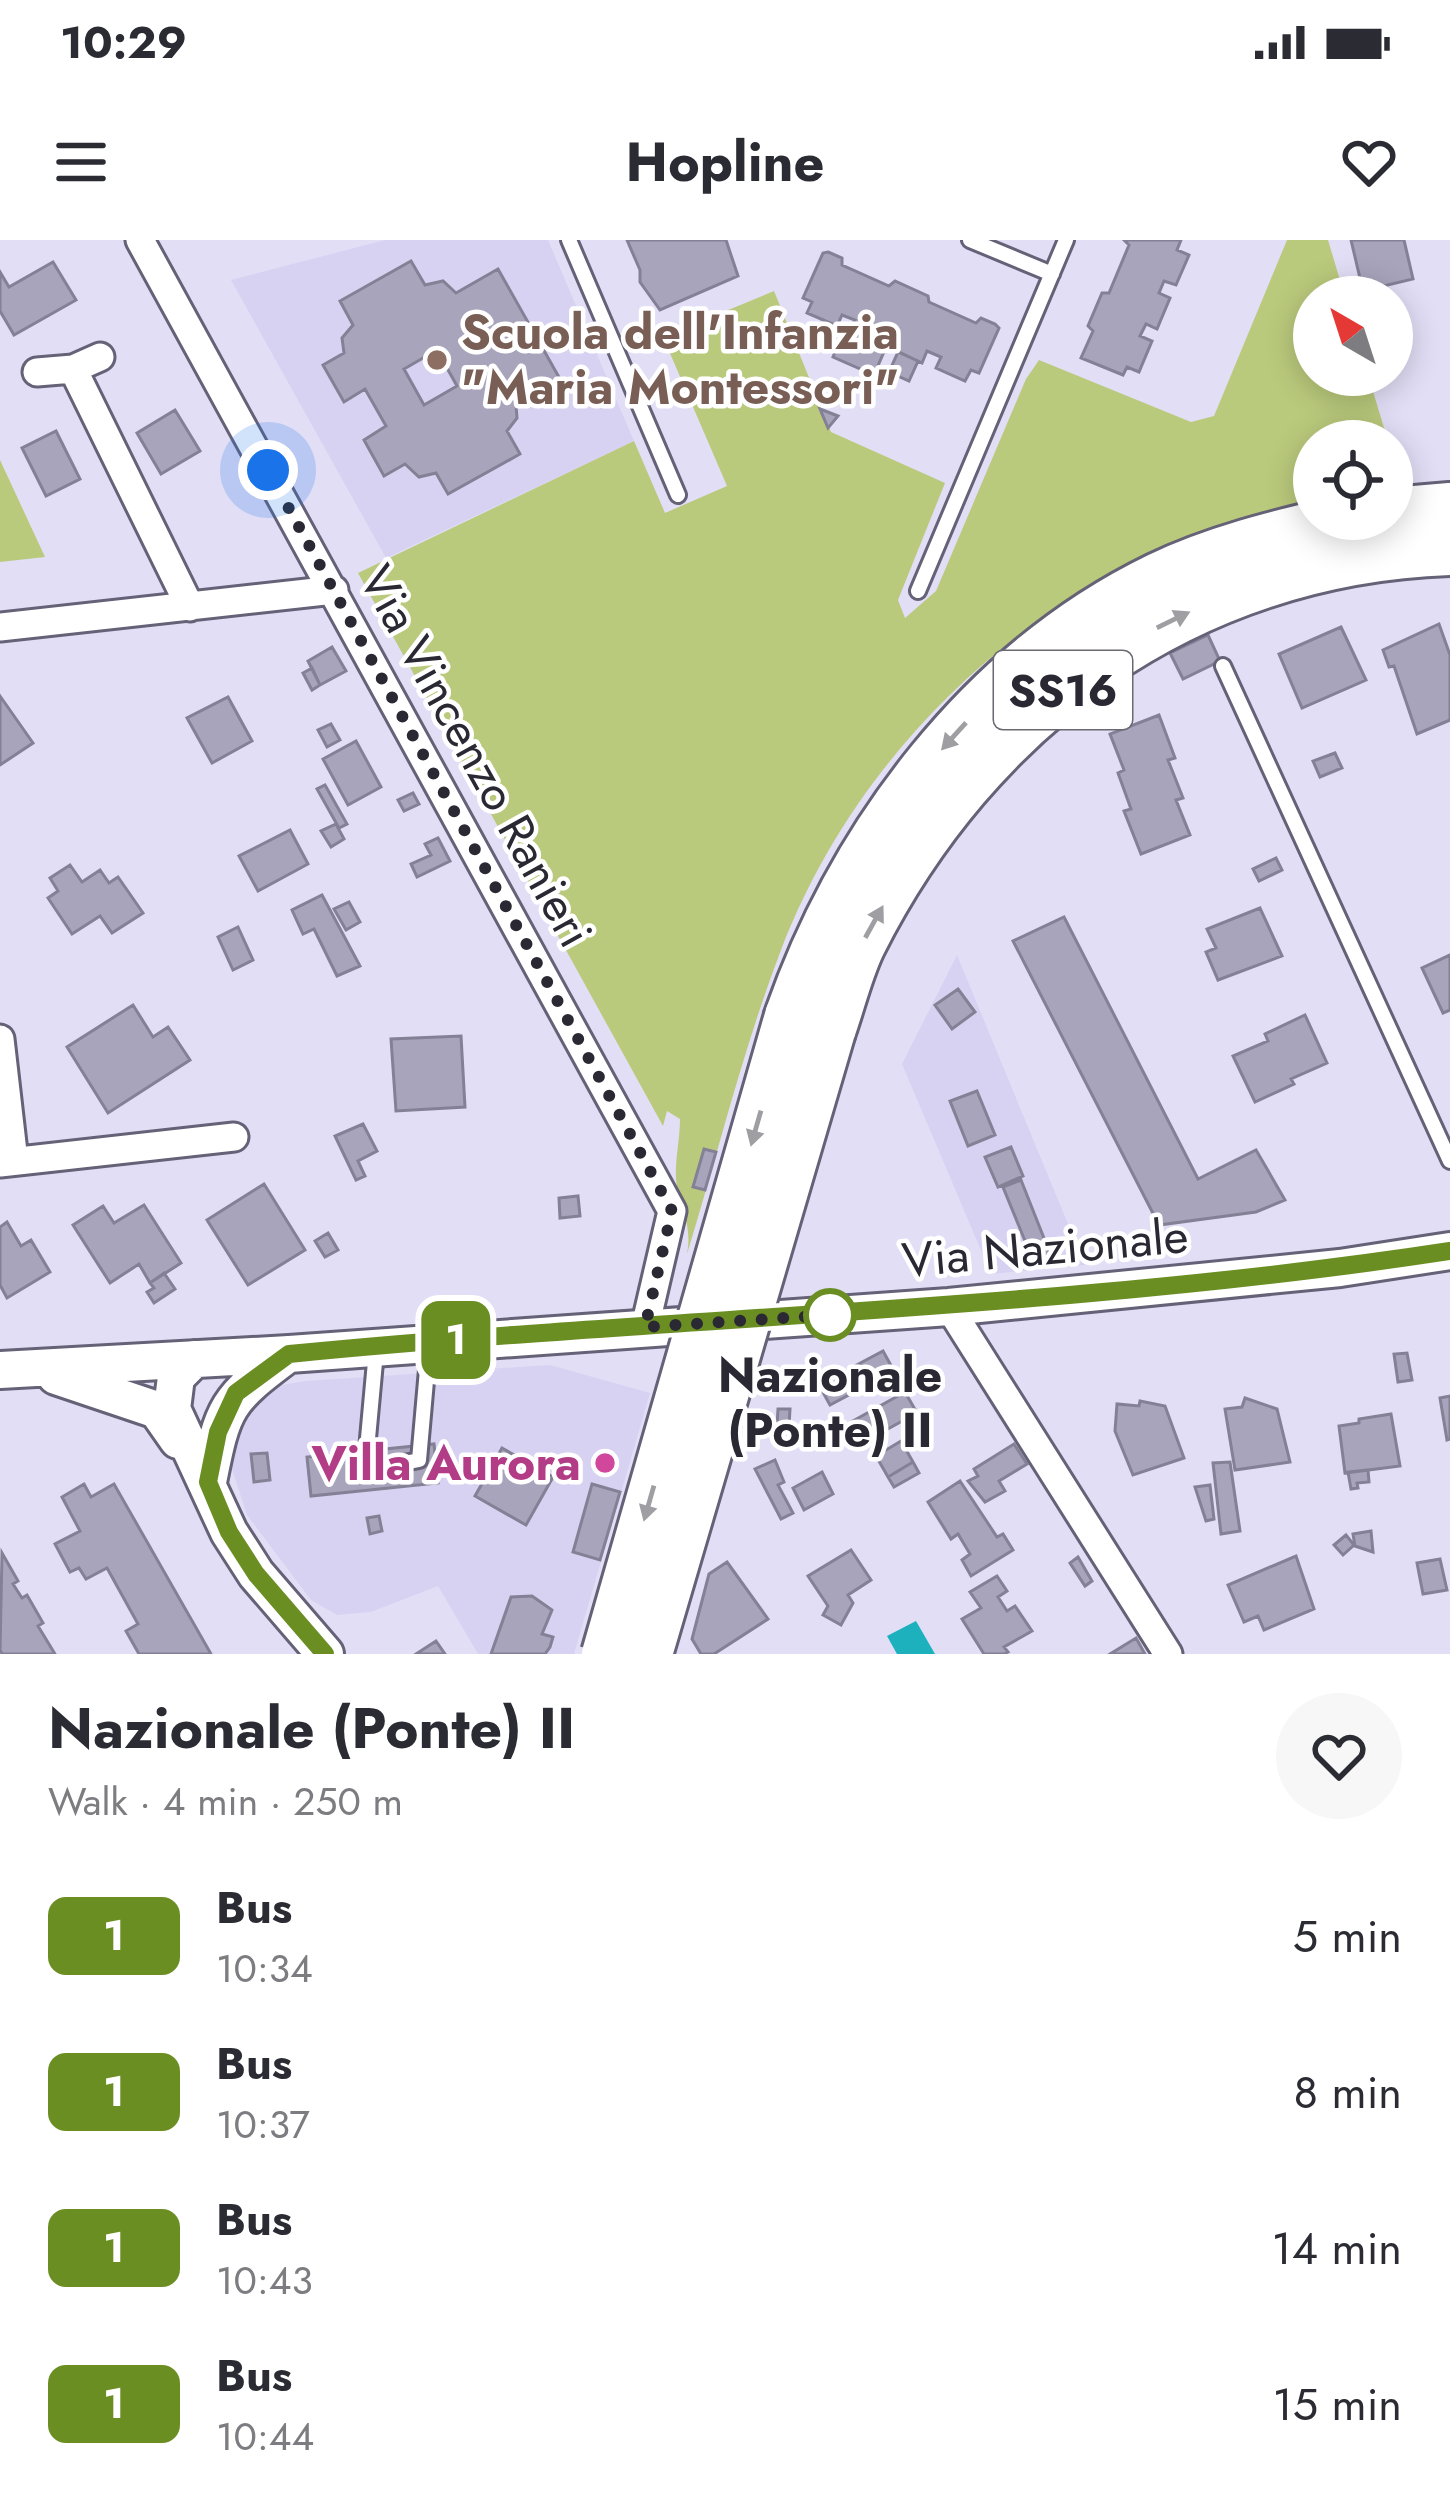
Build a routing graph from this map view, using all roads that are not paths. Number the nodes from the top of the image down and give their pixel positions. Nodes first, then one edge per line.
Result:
1 (140, 240) edge
2 (569, 240) edge
3 (970, 240) edge
4 (1066, 240) edge
5 (1052, 274) junction
6 (100, 357) dead end
7 (73, 369) junction
8 (37, 372) dead end
9 (678, 495) dead end
10 (1450, 507) edge
11 (1413, 510) edge
12 (1293, 530) edge
13 (1450, 551) edge
14 (334, 590) junction
15 (918, 591) dead end
16 (190, 607) junction
17 (0, 628) edge
18 (1223, 666) dead end
19 (810, 1023) junction
20 (0, 1039) edge
21 (234, 1137) dead end
22 (1450, 1161) edge
23 (7, 1162) edge
24 (1450, 1251) edge
25 (949, 1307) junction
26 (645, 1327) junction
27 (429, 1342) junction
28 (376, 1346) junction
29 (289, 1354) junction
30 (194, 1359) junction
31 (15, 1369) edge
32 (218, 1432) junction
33 (208, 1482) junction
34 (325, 1654) edge
35 (606, 1654) edge
36 (649, 1654) edge
37 (1168, 1654) edge

1 - 14 street, Via Vincenzo Ranieri
2 - 9 lane
3 - 5 lane
4 - 5 lane
5 - 15 lane
6 - 7 street
7 - 8 street
7 - 16 street
10 - 11 highway
12 -> 19 highway, SS16
19 -> 13 highway, SS16
14 - 16 street
14 - 26 street, Via Vincenzo Ranieri
16 - 17 street
18 - 22 lane
19 -> 35 highway, SS16, bridge
19 - 36 highway, SS16, bridge
20 - 23 street
21 - 23 street
24 - 25 street, Via Nazionale
25 - 26 street, Via Nazionale
25 - 37 street
26 - 27 street, Via Nazionale
27 - 28 street, Via Nazionale
27 - 28 lane
28 - 29 street, Via Nazionale
29 - 30 street, Via Nazionale
29 - 32 street
30 - 31 street, Via Nazionale
30 - 32 street
30 - 33 street
31 - 33 street
32 - 33 street
33 - 34 street

